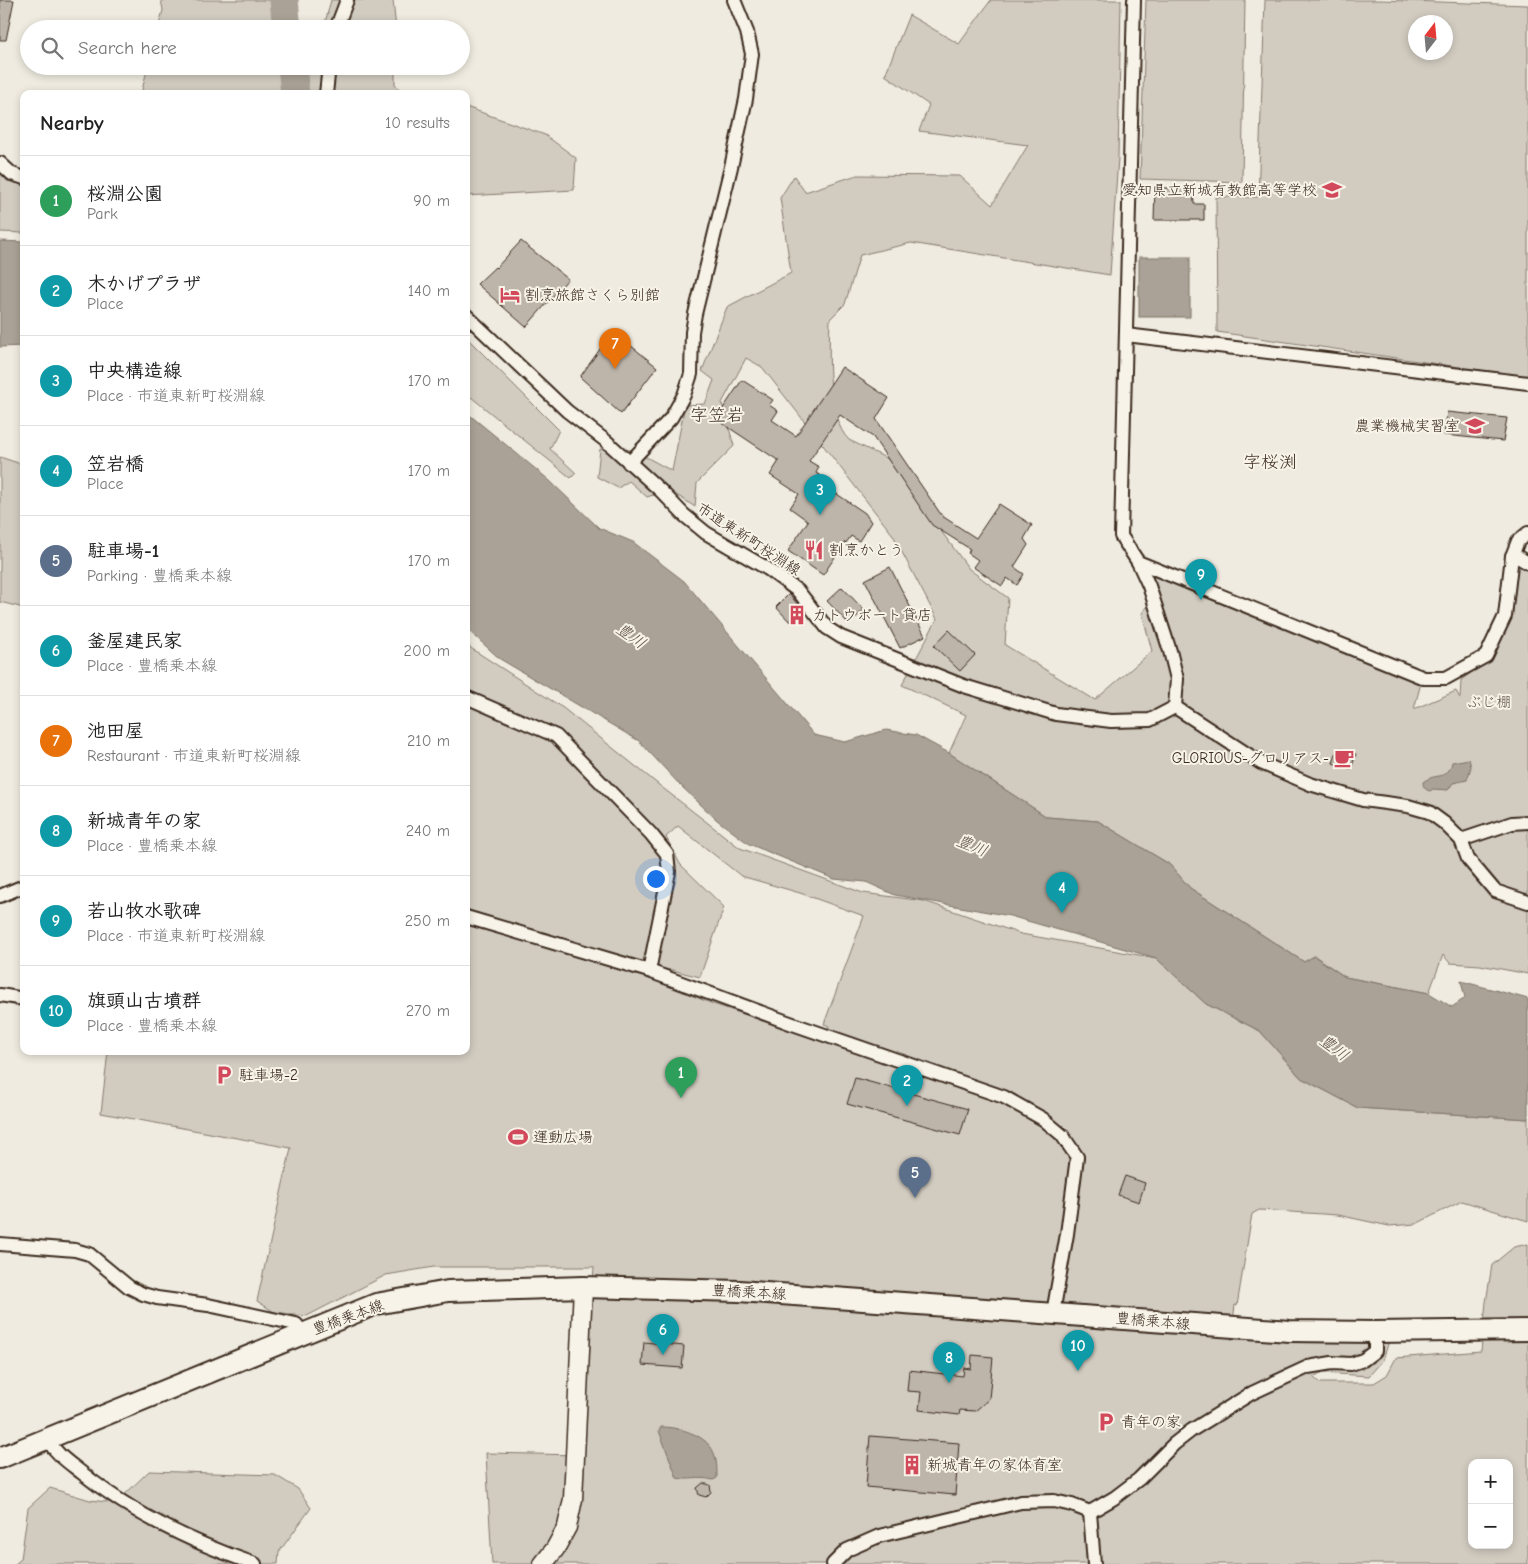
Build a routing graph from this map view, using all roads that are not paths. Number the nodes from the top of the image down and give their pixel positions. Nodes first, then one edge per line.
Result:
1 (347, 0) edge
2 (734, 0) edge
3 (1134, 0) edge
4 (339, 20) edge
5 (328, 75) edge
6 (326, 90) edge
7 (0, 163) edge
8 (20, 177) edge
9 (470, 319) edge
10 (1126, 335) junction
11 (1528, 383) edge
12 (629, 463) junction
13 (1528, 533) edge
14 (1512, 556) junction
15 (1138, 562) junction
16 (1528, 563) edge
17 (470, 699) edge
18 (1175, 708) junction
19 (1528, 822) edge
20 (1460, 840) junction
21 (20, 888) edge
22 (0, 896) edge
23 (1528, 902) edge
24 (470, 918) edge
25 (649, 970) junction
26 (0, 995) edge
27 (20, 998) edge
28 (0, 1244) edge
29 (583, 1287) junction
30 (1054, 1313) junction
31 (1528, 1330) edge
32 (1374, 1332) junction
33 (303, 1333) junction
34 (47, 1438) junction
35 (0, 1458) edge
36 (1090, 1512) junction
37 (255, 1564) edge
38 (543, 1564) edge
39 (833, 1564) edge
40 (1094, 1564) edge

1 - 4 street
2 - 12 street
3 - 10 street
5 - 6 street
7 - 8 street
9 - 12 street, 市道東新町桜淵線
10 - 11 street
10 - 15 street
12 - 18 street, 市道東新町桜淵線
13 - 14 street
14 - 15 street
14 - 16 street
15 - 18 street
17 - 25 street
18 - 20 street
19 - 20 street
20 - 23 street
21 - 22 street
24 - 25 street
25 - 30 street
26 - 27 street
28 - 33 street
29 - 30 main road, 豊橋乗本線
29 - 33 main road, 豊橋乗本線
29 - 38 street
30 - 32 main road, 豊橋乗本線
31 - 32 main road, 豊橋乗本線
32 - 36 street
33 - 34 main road, 豊橋乗本線
34 - 35 main road, 豊橋乗本線
34 - 37 street
36 - 39 street
36 - 40 street

